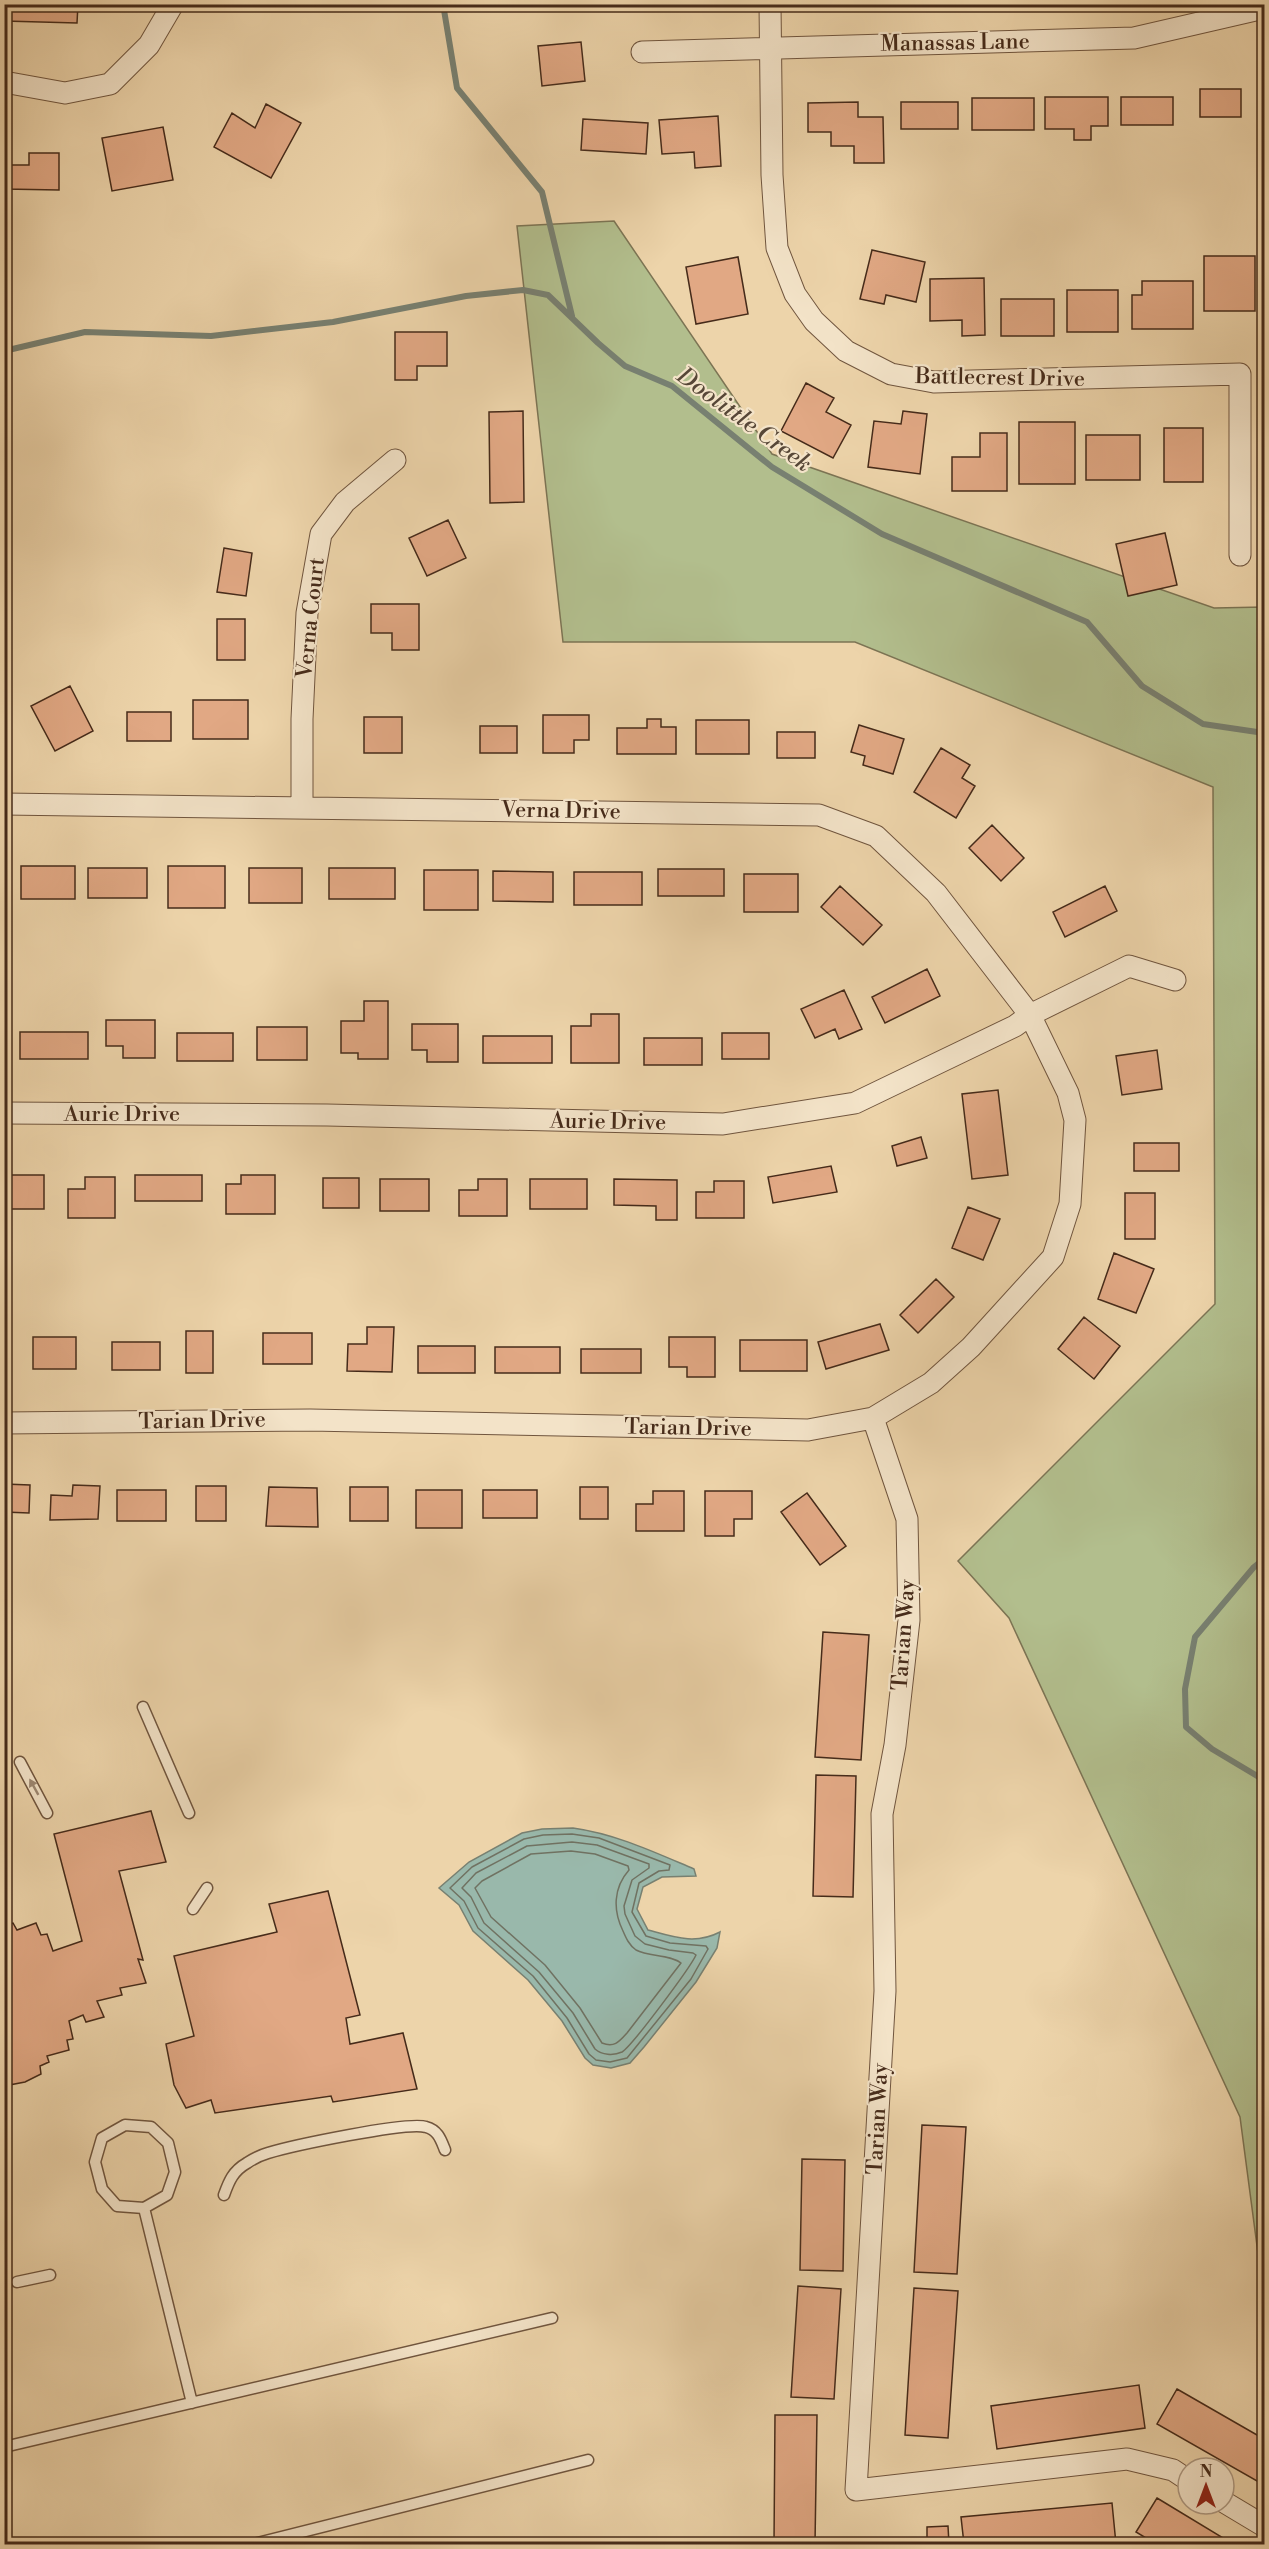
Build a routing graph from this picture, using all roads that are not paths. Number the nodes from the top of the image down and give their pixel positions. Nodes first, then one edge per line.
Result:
1 (173, 4) edge
2 (770, 4) edge
3 (1264, 8) edge
4 (1234, 10) edge
5 (770, 48) junction
6 (642, 52) dead end
7 (4, 82) edge
8 (395, 460) dead end
9 (1240, 555) dead end
10 (4, 804) edge
11 (302, 808) junction
12 (1175, 980) dead end
13 (1030, 1015) junction
14 (4, 1113) edge
15 (873, 1418) junction
16 (4, 1423) edge
17 (143, 1707) dead end
18 (20, 1762) dead end
19 (47, 1812) dead end
20 (189, 1814) dead end
21 (207, 1888) dead end
22 (193, 1909) dead end
23 (445, 2150) dead end
24 (224, 2195) dead end
25 (144, 2208) junction
26 (50, 2275) dead end
27 (17, 2283) dead end
28 (552, 2318) dead end
29 (192, 2403) junction
30 (4, 2447) edge
31 (588, 2460) dead end
32 (1176, 2472) edge
33 (1236, 2509) edge
34 (1264, 2526) edge
35 (254, 2544) edge

1 - 7 street
2 - 5 street, Battlecrest Drive
3 - 4 street, Manassas Lane
4 - 5 street, Manassas Lane
5 - 6 street, Manassas Lane
5 - 9 street, Battlecrest Drive
8 - 11 street, Verna Court
10 - 11 street, Verna Drive
11 - 13 street, Verna Drive
12 - 13 street, Aurie Drive
13 - 14 street, Aurie Drive
13 - 15 street, Tarian Drive
15 - 16 street, Tarian Drive
15 - 32 street, Tarian Way
17 - 20 lane
19 -> 18 lane
21 - 22 lane
23 - 24 lane
25 - 25 lane
25 - 29 lane
26 - 27 lane
28 - 29 lane
29 - 30 lane
31 - 35 lane
33 - 34 street

